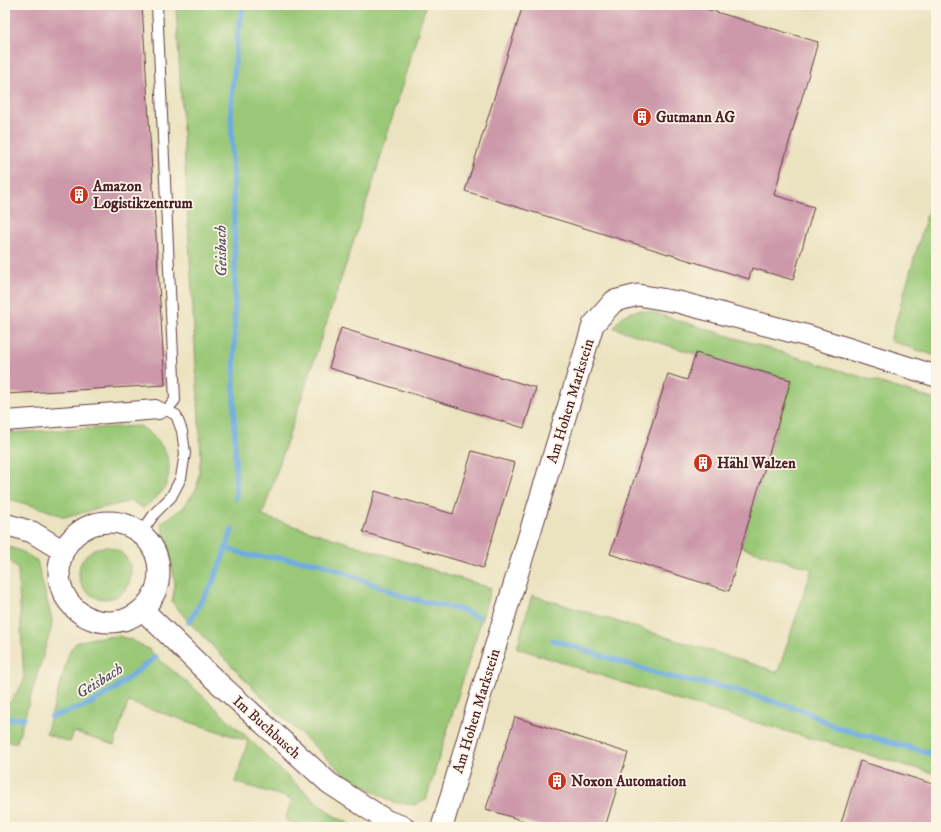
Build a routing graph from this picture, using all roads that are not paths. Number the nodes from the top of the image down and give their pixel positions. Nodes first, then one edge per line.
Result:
1 (158, 5) edge
2 (936, 376) edge
3 (167, 410) junction
4 (5, 416) edge
5 (5, 426) edge
6 (5, 524) edge
7 (140, 533) junction
8 (63, 551) junction
9 (143, 610) junction
10 (404, 827) edge
11 (442, 827) edge

1 - 3 lane
2 - 11 street, Am Hohen Markstein
3 - 4 lane
3 - 5 lane
3 - 7 lane
6 - 8 street
7 - 8 street
7 - 9 street
8 - 9 street
9 - 10 street, Im Buchbusch

